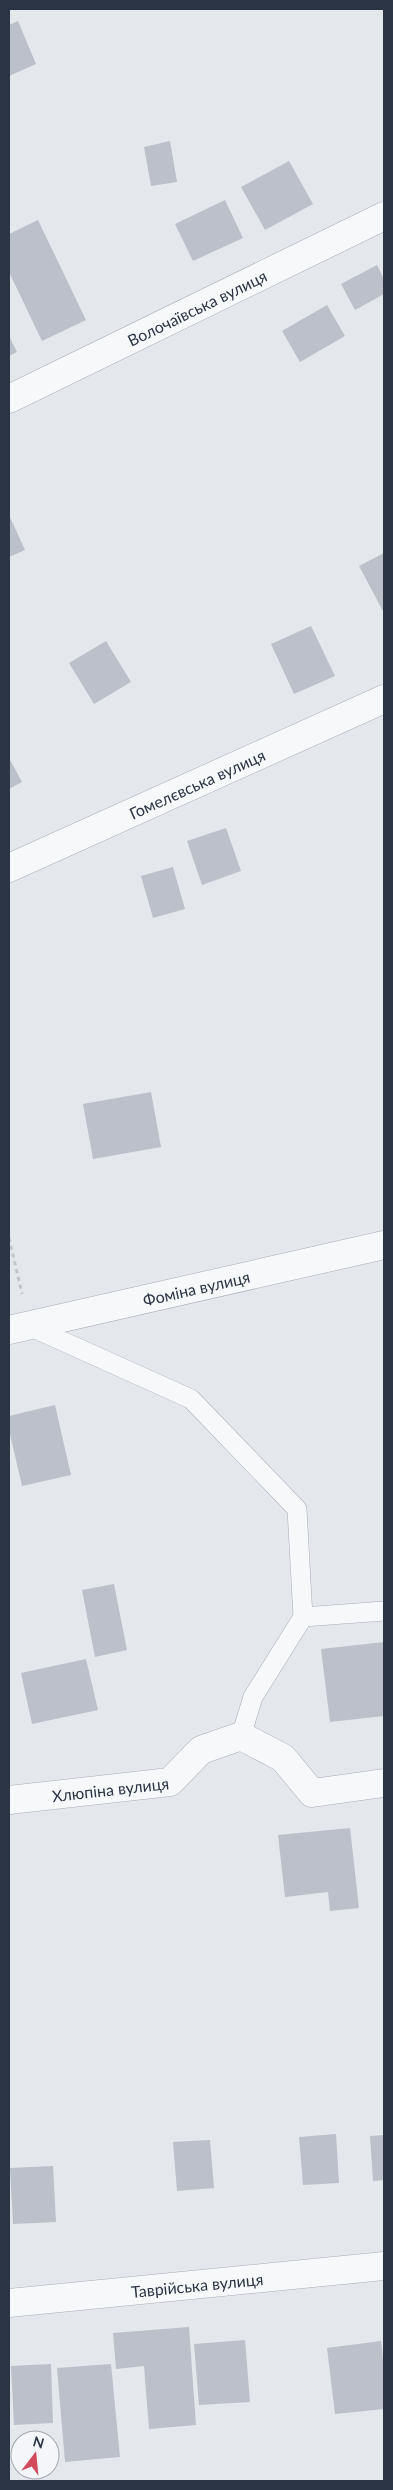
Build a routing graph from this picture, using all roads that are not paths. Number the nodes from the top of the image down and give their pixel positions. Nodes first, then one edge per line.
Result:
1 (384, 216) edge
2 (9, 399) edge
3 (384, 698) edge
4 (9, 868) edge
5 (384, 1244) edge
6 (19, 1328) edge
7 (384, 1610) edge
8 (303, 1617) junction
9 (241, 1736) junction
10 (384, 1784) edge
11 (9, 1800) edge
12 (384, 2266) edge
13 (9, 2303) edge

1 - 2 street, Волочаївська вулиця
3 - 4 street, Гомелєвська вулиця
5 - 6 street, Фоміна вулиця
6 - 8 lane
7 - 8 lane
8 - 9 lane
9 - 10 street
9 - 11 street, Хлюпіна вулиця
12 - 13 street, Таврійська вулиця

